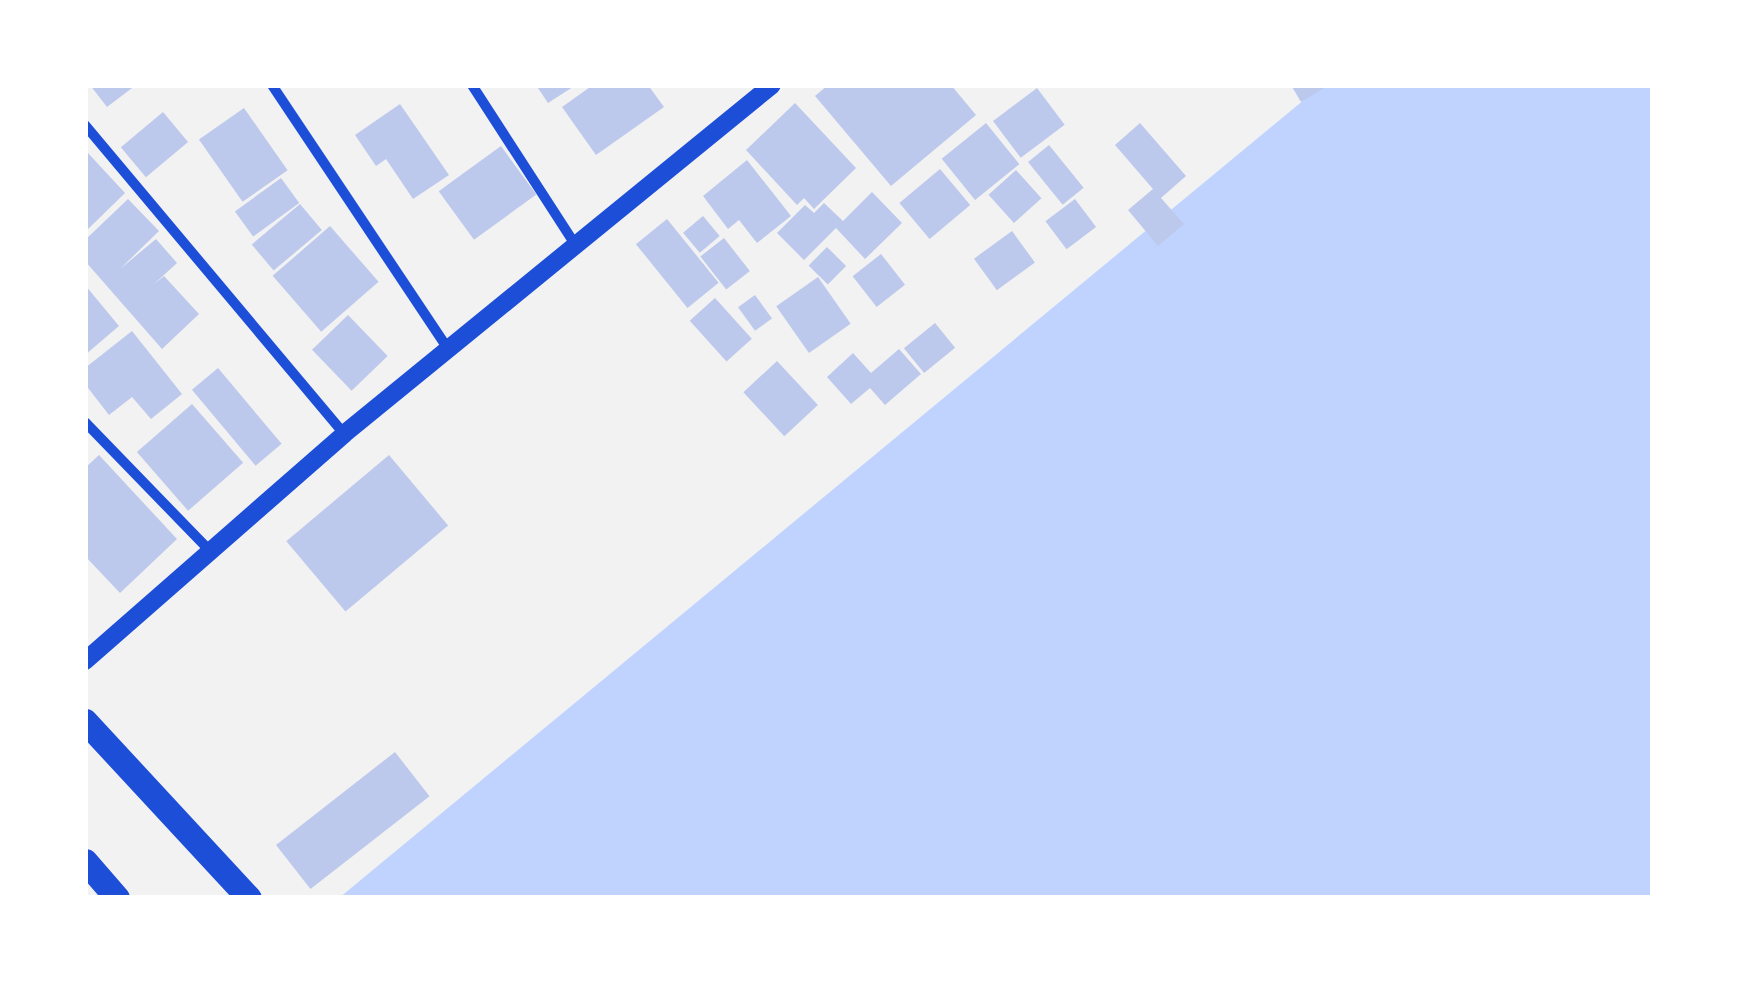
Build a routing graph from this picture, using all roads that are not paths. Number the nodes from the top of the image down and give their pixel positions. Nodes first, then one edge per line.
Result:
1 (272, 85) edge
2 (472, 85) edge
3 (767, 87) edge
4 (85, 125) edge
5 (577, 247) junction
6 (448, 350) junction
7 (85, 422) edge
8 (344, 434) junction
9 (209, 550) junction
10 (85, 661) edge
11 (85, 721) edge
12 (85, 861) edge
13 (117, 898) edge
14 (249, 898) edge

1 - 6 street
2 - 5 street
3 - 5 street
4 - 8 street
5 - 6 street
6 - 8 street
7 - 9 street
8 - 9 street
9 - 10 street
11 - 14 main road
12 - 13 main road

